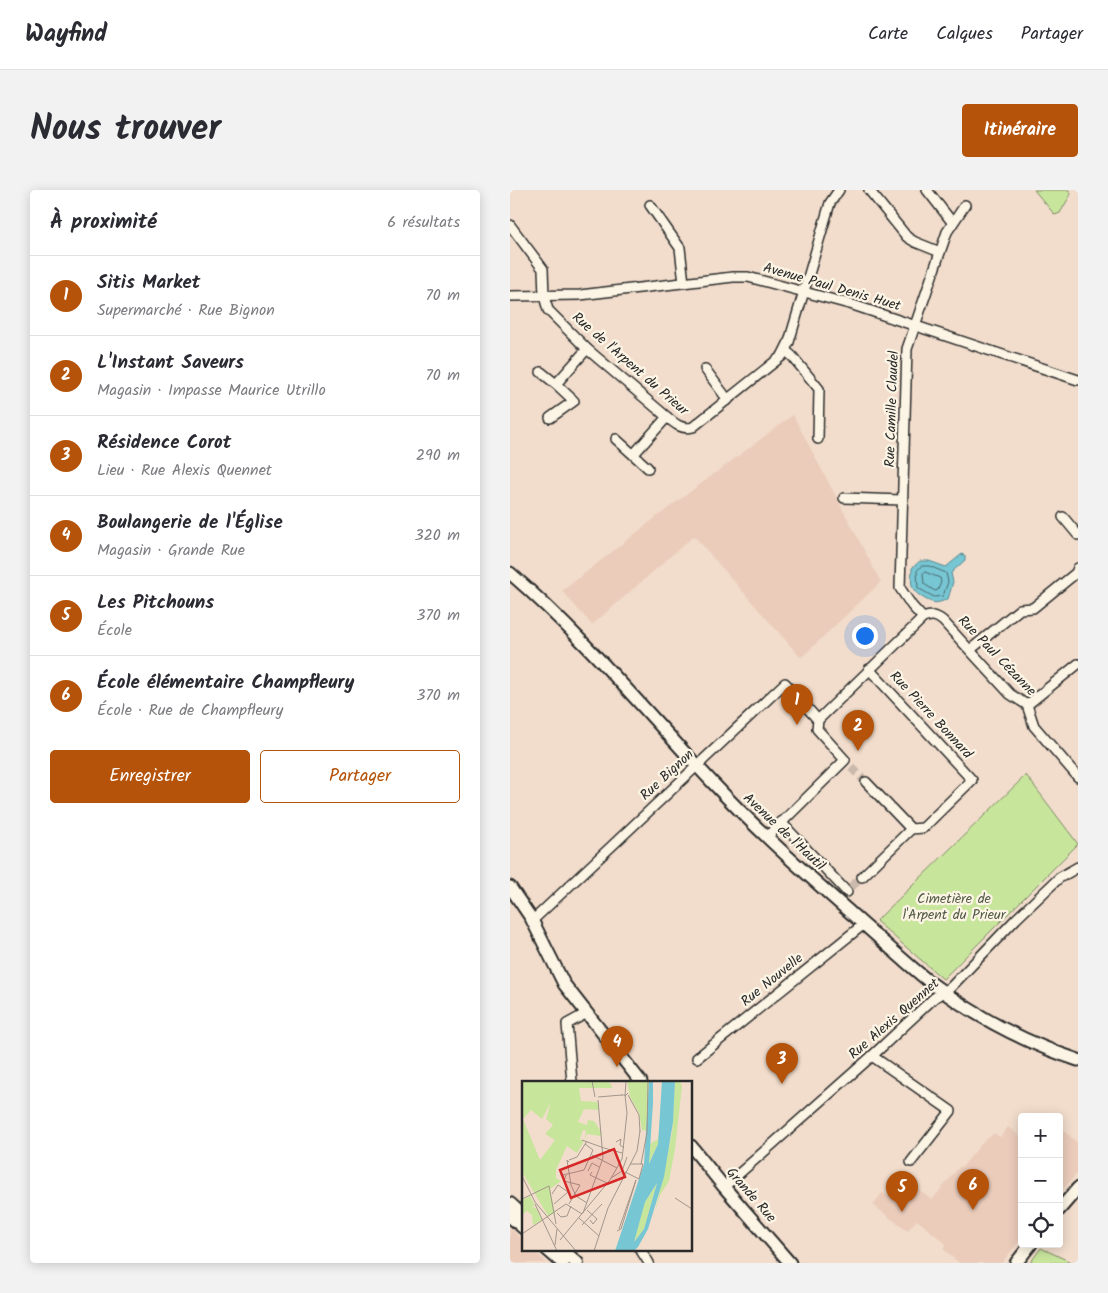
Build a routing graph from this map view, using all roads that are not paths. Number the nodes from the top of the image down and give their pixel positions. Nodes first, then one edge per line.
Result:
1 (839, 190) edge
2 (869, 190) edge
3 (927, 190) edge
4 (650, 205) dead end
5 (964, 205) dead end
6 (952, 222) junction
7 (510, 225) edge
8 (940, 252) junction
9 (684, 283) junction
10 (804, 291) junction
11 (510, 296) edge
12 (544, 296) junction
13 (915, 326) junction
14 (588, 349) junction
15 (786, 350) junction
16 (704, 369) dead end
17 (541, 372) dead end
18 (1078, 380) edge
19 (556, 384) junction
20 (728, 400) junction
21 (667, 417) junction
22 (550, 418) dead end
23 (616, 439) dead end
24 (818, 439) dead end
25 (634, 454) junction
26 (648, 468) dead end
27 (844, 498) dead end
28 (902, 500) junction
29 (1063, 517) dead end
30 (1078, 535) edge
31 (1078, 568) edge
32 (510, 574) edge
33 (923, 618) junction
34 (970, 650) junction
35 (1078, 664) edge
36 (869, 669) junction
37 (1027, 705) junction
38 (818, 720) junction
39 (697, 766) junction
40 (1078, 777) edge
41 (866, 782) tunnel mouth
42 (781, 822) junction
43 (911, 829) junction
44 (766, 837) junction
45 (1078, 867) edge
46 (862, 877) tunnel mouth
47 (510, 887) edge
48 (837, 901) junction
49 (532, 921) junction
50 (864, 924) junction
51 (943, 991) junction
52 (587, 1013) junction
53 (872, 1056) junction
54 (698, 1058) dead end
55 (1078, 1060) edge
56 (572, 1081) edge
57 (640, 1081) edge
58 (692, 1147) edge
59 (911, 1162) dead end
60 (724, 1187) junction
61 (1078, 1188) edge
62 (510, 1204) edge
63 (1063, 1205) edge
64 (522, 1215) edge
65 (510, 1216) edge
66 (522, 1226) edge
67 (1028, 1248) edge
68 (549, 1250) edge
69 (562, 1250) edge
70 (641, 1250) edge
71 (647, 1262) edge
72 (563, 1263) edge
73 (577, 1263) edge
74 (790, 1263) edge
75 (1016, 1263) edge

1 - 10 street, Rue de l'Arpent du Prieur
2 - 8 street
3 - 6 street
4 - 9 street
5 - 6 street, Rue Camille Claudel
6 - 8 street, Rue Camille Claudel
7 - 12 street
8 - 13 street, Rue Camille Claudel
9 - 10 street, Avenue Paul Denis Huet
9 - 12 street, Avenue Paul Denis Huet
10 - 13 street, Avenue Paul Denis Huet
10 - 15 street, Rue de l'Arpent du Prieur
11 - 12 street, Avenue Paul Denis Huet
12 - 14 street, Rue de l'Arpent du Prieur
13 - 18 street, Avenue Paul Denis Huet
13 - 28 street, Rue Camille Claudel
14 - 19 street
14 - 21 street, Rue de l'Arpent du Prieur
15 - 20 street, Rue de l'Arpent du Prieur
15 - 24 street
16 - 20 street
17 - 19 street
19 - 22 street
20 - 21 street, Rue de l'Arpent du Prieur
21 - 25 street
23 - 25 street
25 - 26 street
27 - 28 street
28 - 33 street, Rue Camille Claudel
29 - 30 street
31 - 34 street
32 - 39 street, Avenue de l'Hautil
33 - 34 street, Rue Paul Cézanne
33 - 36 street
34 - 37 street, Rue Paul Cézanne
35 - 37 street
36 - 38 street
36 - 43 street, Rue Pierre Bonnard
37 - 40 street, Rue Paul Cézanne
38 - 39 street, Rue Bignon
38 - 42 street
39 - 44 street, Avenue de l'Hautil
39 - 49 street, Rue Bignon
41 - 43 street
42 - 44 street
42 - 48 street, Avenue de l'Hautil
43 - 46 street
44 - 48 street, Avenue de l'Hautil
45 - 51 street, Rue Alexis Quennet
47 - 49 street
48 - 50 street, Avenue de l'Hautil
49 - 52 street
50 - 51 street, Avenue de l'Hautil
50 - 54 street, Rue Nouvelle
51 - 53 street, Rue Alexis Quennet
51 - 55 street, Avenue de l'Hautil
52 - 56 street
52 - 57 street
53 - 59 street
53 - 60 street, Rue Alexis Quennet
58 - 60 street, Grande Rue
60 - 74 street, Grande Rue
61 - 63 street
62 - 64 main road
65 - 66 main road
67 - 75 street
68 - 72 main road
69 - 73 main road
70 - 71 street

